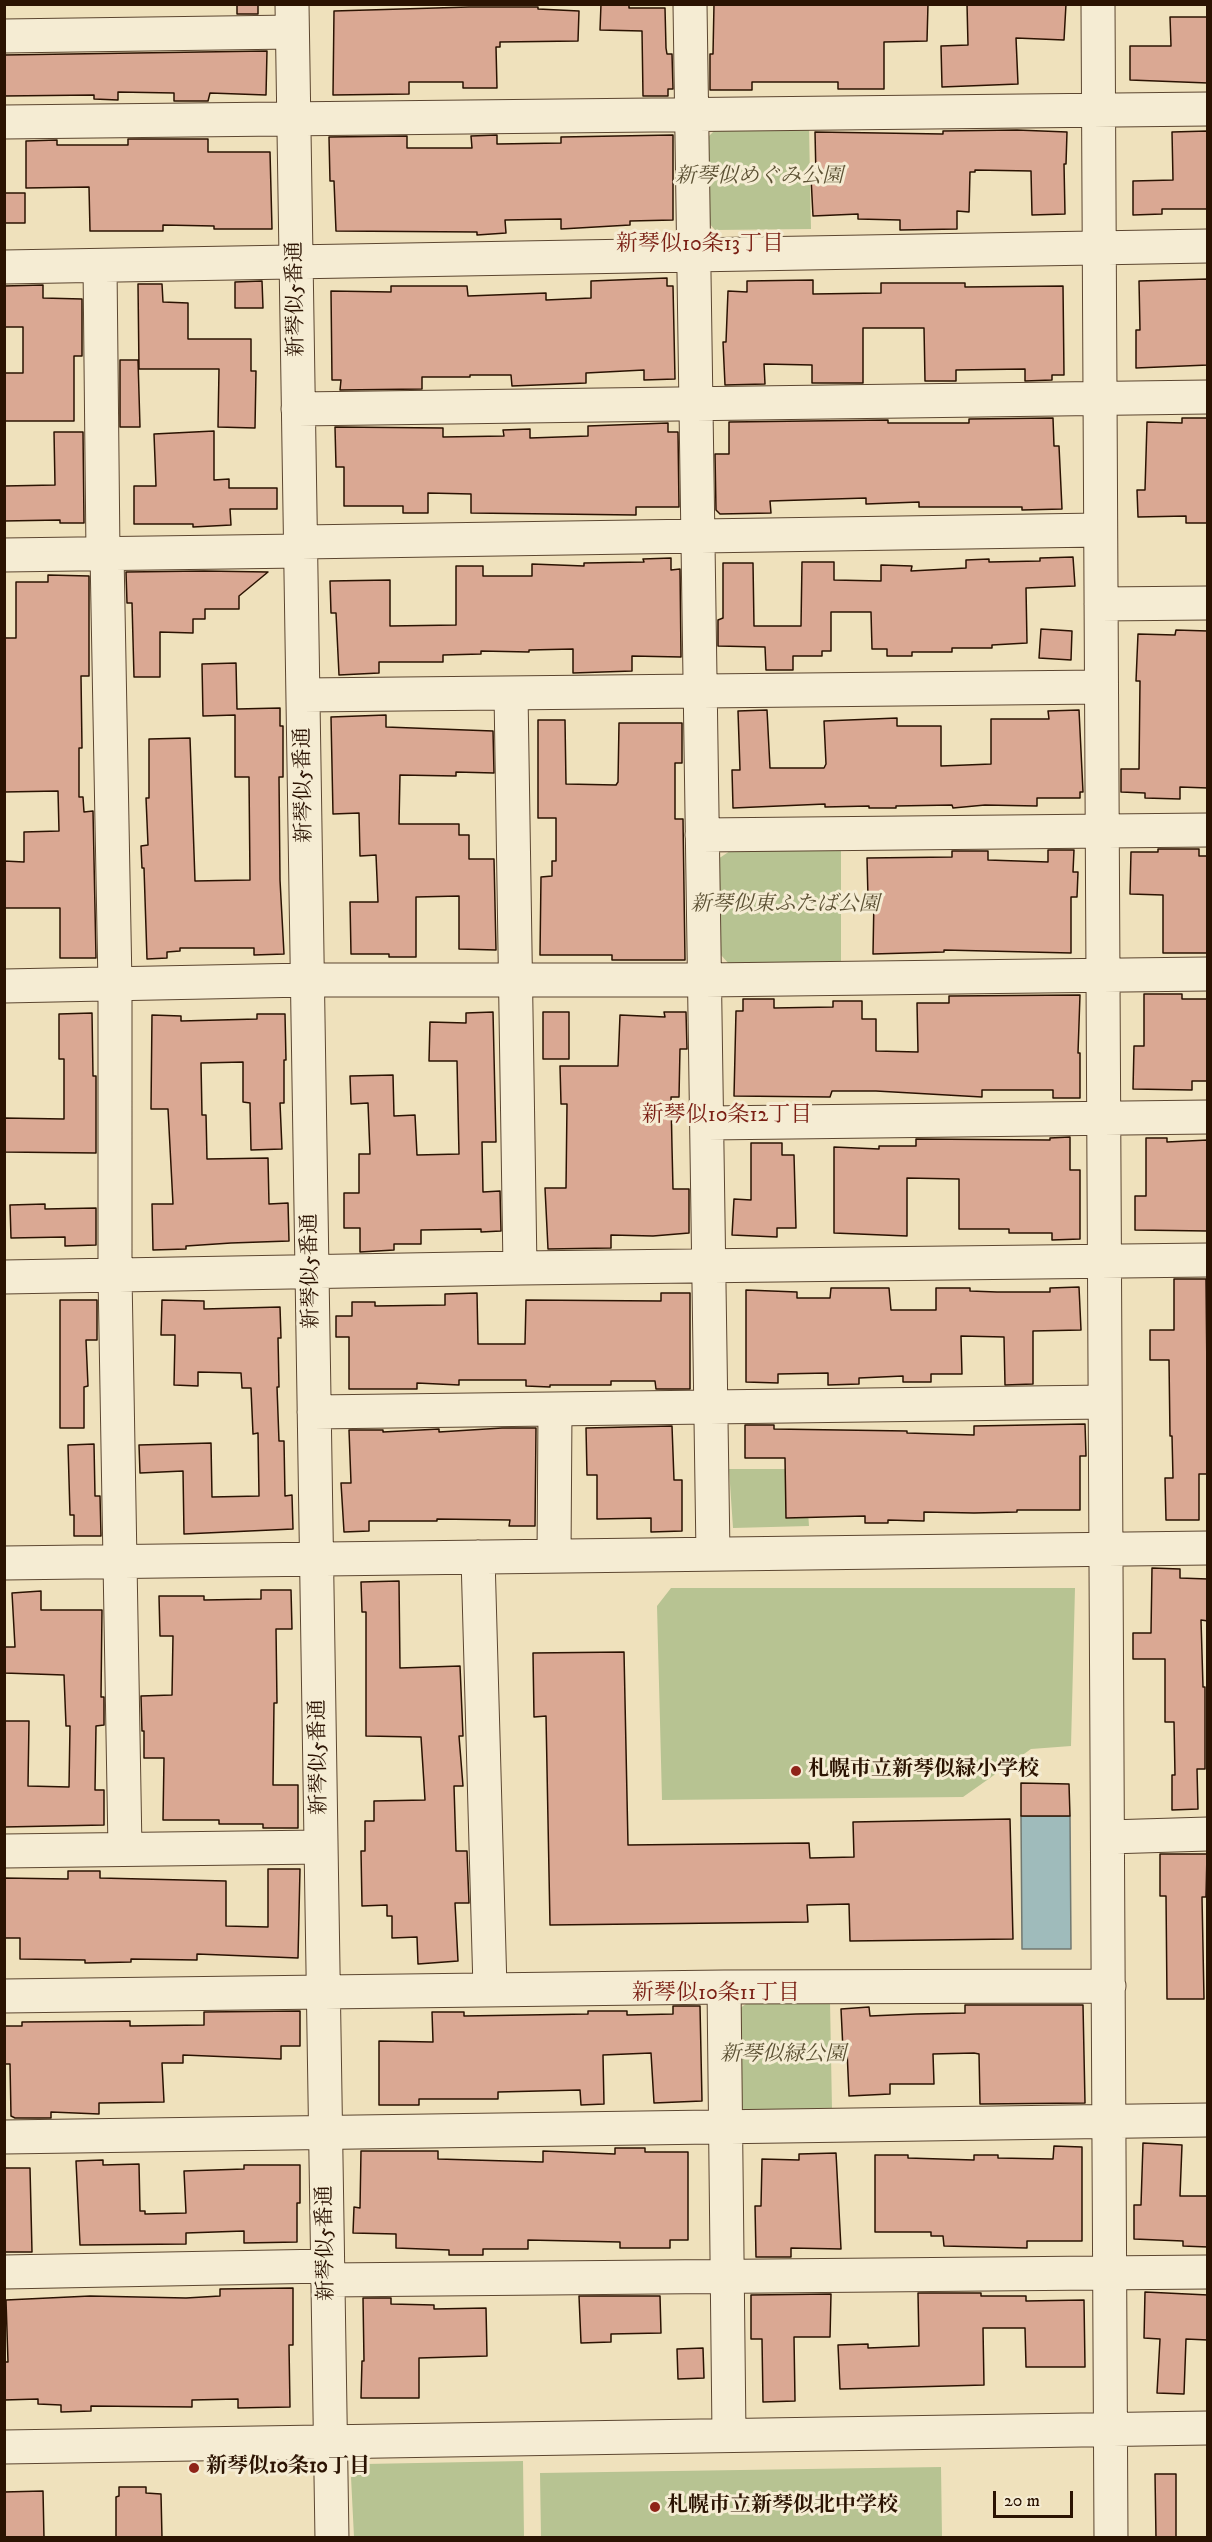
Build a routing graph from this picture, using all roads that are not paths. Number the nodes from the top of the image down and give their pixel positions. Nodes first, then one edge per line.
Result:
1 (690, 4) edge
2 (1098, 4) edge
3 (292, 18) edge
4 (4, 36) edge
5 (1208, 109) edge
6 (1099, 110) junction
7 (691, 115) junction
8 (294, 119) junction
9 (4, 122) edge
10 (1208, 246) edge
11 (1099, 248) junction
12 (693, 255) junction
13 (296, 261) junction
14 (100, 266) junction
15 (4, 267) edge
16 (1208, 397) edge
17 (1100, 399) junction
18 (697, 404) junction
19 (298, 409) junction
20 (1100, 530) junction
21 (698, 537) junction
22 (301, 547) junction
23 (105, 554) junction
24 (4, 555) edge
25 (1208, 603) edge
26 (1101, 604) junction
27 (1101, 687) junction
28 (699, 691) junction
29 (511, 693) junction
30 (303, 695) junction
31 (1208, 830) edge
32 (1102, 832) junction
33 (702, 835) junction
34 (1208, 974) edge
35 (1103, 975) junction
36 (515, 980) junction
37 (705, 980) junction
38 (308, 981) junction
39 (115, 985) junction
40 (4, 986) edge
41 (1104, 1117) junction
42 (1208, 1117) edge
43 (708, 1123) junction
44 (1208, 1260) edge
45 (1104, 1262) junction
46 (708, 1266) junction
47 (520, 1268) junction
48 (312, 1271) junction
49 (115, 1275) junction
50 (4, 1276) edge
51 (1105, 1402) junction
52 (711, 1409) junction
53 (555, 1411) junction
54 (314, 1413) junction
55 (1208, 1548) edge
56 (1106, 1549) junction
57 (713, 1554) junction
58 (554, 1556) junction
59 (478, 1557) junction
60 (317, 1558) junction
61 (121, 1562) junction
62 (4, 1563) edge
63 (1208, 1834) edge
64 (1108, 1837) junction
65 (321, 1847) junction
66 (125, 1849) junction
67 (4, 1851) edge
68 (1108, 1986) junction
69 (724, 1987) junction
70 (490, 1989) junction
71 (324, 1992) junction
72 (4, 1995) edge
73 (1208, 2120) edge
74 (1109, 2121) junction
75 (725, 2128) junction
76 (326, 2132) junction
77 (4, 2137) edge
78 (4, 2272) edge
79 (1208, 2272) edge
80 (328, 2273) junction
81 (1110, 2274) junction
82 (726, 2275) junction
83 (1208, 2428) edge
84 (1111, 2429) junction
85 (729, 2435) junction
86 (331, 2441) junction
87 (4, 2447) edge
88 (332, 2538) edge
89 (1111, 2538) edge

1 - 7 street
2 - 6 street
3 - 4 street
3 - 8 street, 新琴似5番通
5 - 6 street
6 - 7 street
6 - 11 street
7 - 8 street
7 - 12 street
8 - 9 street
8 - 13 street, 新琴似5番通
10 - 11 street
11 - 12 street
11 - 17 street
12 - 13 street
12 - 18 street
13 - 14 street
13 - 19 street, 新琴似5番通
14 - 15 street
14 - 23 street
16 - 17 street
17 - 18 street
17 - 20 street
18 - 19 street
18 - 21 street
19 - 22 street, 新琴似5番通
20 - 21 street
20 - 26 street
21 - 22 street
21 - 28 street
22 - 23 street
22 - 30 street, 新琴似5番通
23 - 24 street
23 - 39 street
25 - 26 street
26 - 27 street
27 - 28 street
27 - 32 street
28 - 29 street
28 - 33 street
29 - 30 street
29 - 36 street
30 - 38 street, 新琴似5番通
31 - 32 street
32 - 33 street
32 - 35 street
33 - 37 street
34 - 35 street
35 - 37 street
35 - 41 street
36 - 37 street
36 - 38 street
36 - 47 street
37 - 43 street
38 - 39 street
38 - 48 street, 新琴似5番通
39 - 40 street
39 - 49 street
41 - 42 street
41 - 43 street
41 - 45 street
43 - 46 street
44 - 45 street
45 - 46 street
45 - 51 street
46 - 47 street
46 - 52 street
47 - 48 street
48 - 49 street
48 - 54 street, 新琴似5番通
49 - 50 street
49 - 61 street
51 - 52 street
51 - 56 street
52 - 53 street
52 - 57 street
53 - 54 street
53 - 58 street
54 - 60 street, 新琴似5番通
55 - 56 street
56 - 57 street
56 - 64 street
57 - 58 street
58 - 59 street
59 - 60 street
59 - 70 street
60 - 61 street
60 - 65 street, 新琴似5番通
61 - 62 street
61 - 66 street
63 - 64 street
64 - 68 street
65 - 66 street
65 - 71 street, 新琴似5番通
66 - 67 street
68 - 69 street
68 - 74 street
69 - 70 street
69 - 75 street
70 - 71 street
71 - 72 street
71 - 76 street, 新琴似5番通
73 - 74 street
74 - 75 street
74 - 81 street
75 - 76 street
75 - 82 street
76 - 77 street
76 - 80 street, 新琴似5番通
78 - 80 street
79 - 81 street
80 - 82 street
80 - 86 street, 新琴似5番通
81 - 82 street
81 - 84 street
82 - 85 street
83 - 84 street
84 - 85 street
84 - 89 street
85 - 86 street
86 - 87 street
86 - 88 street, 新琴似5番通

